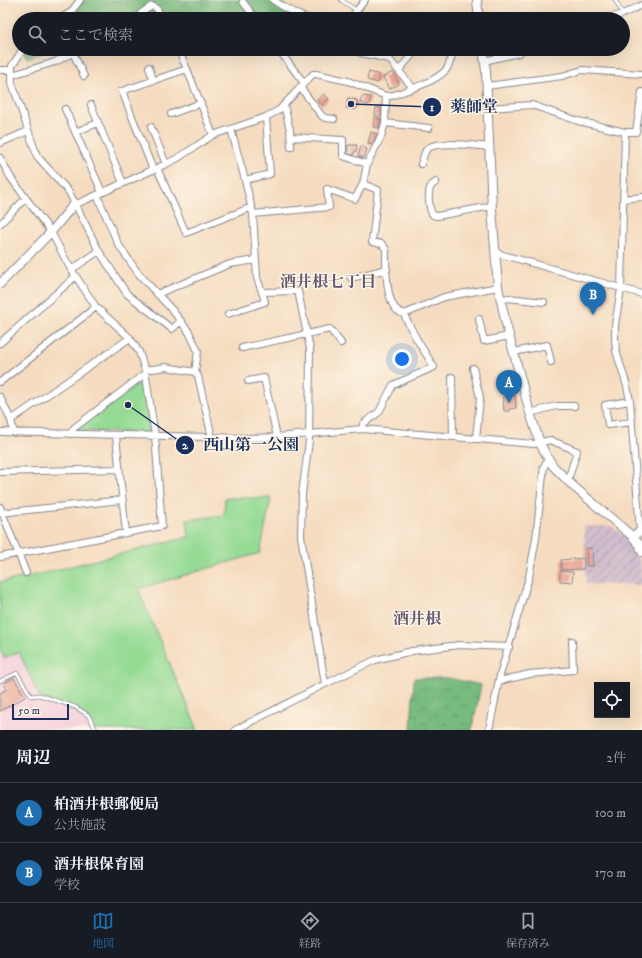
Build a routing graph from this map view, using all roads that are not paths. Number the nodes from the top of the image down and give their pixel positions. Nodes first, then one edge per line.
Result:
1 (80, 0) edge
2 (273, 0) edge
3 (341, 0) edge
4 (365, 0) edge
5 (477, 0) edge
6 (615, 0) edge
7 (243, 2) dead end
8 (642, 5) edge
9 (357, 10) joint
10 (71, 12) edge
11 (143, 12) edge
12 (158, 12) edge
13 (251, 12) edge
14 (294, 12) edge
15 (478, 12) edge
16 (622, 12) edge
17 (627, 12) edge
18 (18, 56) edge
19 (67, 56) edge
20 (74, 56) edge
21 (181, 56) edge
22 (283, 56) edge
23 (377, 56) edge
24 (411, 56) edge
25 (451, 56) edge
26 (484, 56) edge
27 (506, 56) edge
28 (484, 61) junction
29 (149, 68) dead end
30 (187, 69) junction
31 (0, 70) edge
32 (399, 70) junction
33 (12, 73) junction
34 (642, 74) edge
35 (84, 76) dead end
36 (153, 80) junction
37 (302, 85) junction
38 (487, 86) junction
39 (413, 88) junction
40 (642, 92) edge
41 (386, 96) junction
42 (200, 103) junction
43 (91, 105) dead end
44 (284, 105) junction
45 (488, 108) junction
46 (65, 109) dead end
47 (171, 114) dead end
48 (266, 118) junction
49 (334, 119) dead end
50 (98, 123) junction
51 (385, 123) junction
52 (151, 127) dead end
53 (429, 128) dead end
54 (230, 129) junction
55 (28, 131) junction
56 (75, 132) junction
57 (625, 132) junction
58 (213, 135) junction
59 (291, 137) junction
60 (0, 143) edge
61 (291, 147) dead end
62 (490, 147) junction
63 (0, 158) edge
64 (166, 164) junction
65 (367, 164) junction
66 (422, 164) dead end
67 (155, 169) junction
68 (245, 180) junction
69 (436, 182) dead end
70 (123, 183) junction
71 (363, 184) junction
72 (100, 194) junction
73 (642, 197) edge
74 (26, 198) junction
75 (623, 199) junction
76 (75, 203) junction
77 (492, 206) junction
78 (252, 207) junction
79 (253, 214) junction
80 (0, 224) edge
81 (51, 232) junction
82 (99, 251) junction
83 (496, 253) junction
84 (256, 260) junction
85 (387, 269) junction
86 (71, 270) junction
87 (76, 276) junction
88 (351, 278) dead end
89 (0, 284) edge
90 (498, 287) junction
91 (620, 289) junction
92 (262, 292) junction
93 (157, 294) junction
94 (642, 294) edge
95 (501, 300) junction
96 (544, 302) dead end
97 (96, 307) junction
98 (403, 313) junction
99 (228, 314) dead end
100 (479, 319) dead end
101 (180, 321) junction
102 (307, 334) junction
103 (509, 336) junction
104 (130, 338) junction
105 (0, 343) edge
106 (341, 343) dead end
107 (242, 348) dead end
108 (514, 352) junction
109 (551, 362) dead end
110 (473, 368) dead end
111 (195, 372) junction
112 (145, 373) junction
113 (452, 377) dead end
114 (248, 381) dead end
115 (0, 382) edge
116 (0, 397) edge
117 (630, 402) junction
118 (574, 406) dead end
119 (530, 413) junction
120 (11, 420) junction
121 (632, 422) junction
122 (362, 429) junction
123 (0, 432) edge
124 (14, 433) junction
125 (70, 434) junction
126 (309, 434) junction
127 (116, 436) junction
128 (155, 436) junction
129 (277, 437) junction
130 (453, 437) junction
131 (211, 438) junction
132 (476, 439) junction
133 (540, 442) junction
134 (549, 460) junction
135 (118, 469) junction
136 (0, 472) edge
137 (568, 480) junction
138 (639, 480) edge
139 (122, 500) junction
140 (1, 511) edge
141 (641, 531) edge
142 (126, 533) junction
143 (632, 536) junction
144 (642, 552) edge
145 (18, 553) junction
146 (0, 557) edge
147 (26, 573) dead end
148 (572, 641) dead end
149 (509, 647) junction
150 (0, 681) edge
151 (499, 681) junction
152 (325, 684) junction
153 (96, 730) edge
154 (235, 730) edge
155 (489, 730) edge

1 - 10 street
2 - 14 street
3 - 9 lane
4 - 9 street
5 - 15 street
6 - 16 lane
7 - 13 street
8 - 17 street
11 - 12 street
18 - 33 street
19 - 33 street
20 - 35 street
21 - 30 street
22 - 37 street
23 - 32 street
24 - 32 street
25 - 39 street
26 - 28 street
27 - 28 street
28 - 38 street
29 - 36 street
30 - 36 street
30 - 42 street
31 - 33 street
32 - 39 street
33 - 55 street
34 - 38 street
36 - 67 street
37 - 41 street
37 - 44 street
37 - 49 street
38 - 45 street
39 - 41 street
40 - 57 street
41 - 51 street
42 - 47 street
42 - 58 street
43 - 50 street
44 - 48 street
44 - 59 street
45 - 57 street
45 - 62 street
46 - 56 street
48 - 54 street
48 - 68 street
50 - 56 street
50 - 70 street
51 - 53 street
51 - 65 street
52 - 64 street
54 - 58 street
54 - 68 street
55 - 60 street
55 - 76 street
56 - 72 street
57 - 75 street
58 - 64 street
59 - 61 street
59 - 65 street
62 - 66 street
62 - 77 street
63 - 74 street
64 - 67 street
65 - 71 street
67 - 70 street
67 - 78 street
68 - 78 street
69 - 77 street
70 - 72 street
71 - 79 street
71 - 85 street
72 - 76 street
72 - 93 street
73 - 75 street
74 - 80 street
74 - 81 street
75 - 91 street
76 - 81 street
76 - 82 street
77 - 83 street
78 - 79 street
79 - 84 street
81 - 86 street
81 - 89 street
82 - 86 street
82 - 101 street
83 - 90 street
83 - 91 street
84 - 92 street
84 - 93 street
85 - 88 street
85 - 98 street
86 - 87 street
87 - 97 street
87 - 105 street
90 - 95 street
90 - 98 street
91 - 94 street
91 - 117 street
92 - 99 street
92 - 102 street
93 - 101 street
95 - 96 street
95 - 103 street
97 - 104 street
97 - 115 street
98 - 122 street
100 - 103 street
101 - 111 street
102 - 106 street
102 - 107 street
102 - 126 street
103 - 108 street
104 - 112 street
104 - 120 street
108 - 109 street
108 - 119 street
110 - 132 street
111 - 112 street
111 - 131 street
112 - 125 street
112 - 128 street
113 - 130 street
114 - 129 street
116 - 120 street
117 - 121 street
117 - 121 street
118 - 119 street
119 - 133 street
120 - 124 street
121 - 138 street
122 - 126 street
122 - 130 street
123 - 124 street
124 - 125 street
125 - 127 street
126 - 129 street
126 - 152 street
127 - 128 street
127 - 135 street
128 - 131 street
128 - 142 street
129 - 131 street
130 - 132 street
132 - 133 street
133 - 134 street
133 - 137 street
134 - 137 street
134 - 149 street
135 - 136 street
135 - 139 street
137 - 143 street
138 - 141 street
139 - 140 street
139 - 142 street
140 - 145 street
141 - 143 street
142 - 145 street
143 - 144 street
145 - 146 street
145 - 147 street
148 - 151 street
149 - 151 street
149 - 152 street
150 - 153 lane
151 - 155 street
152 - 154 street

